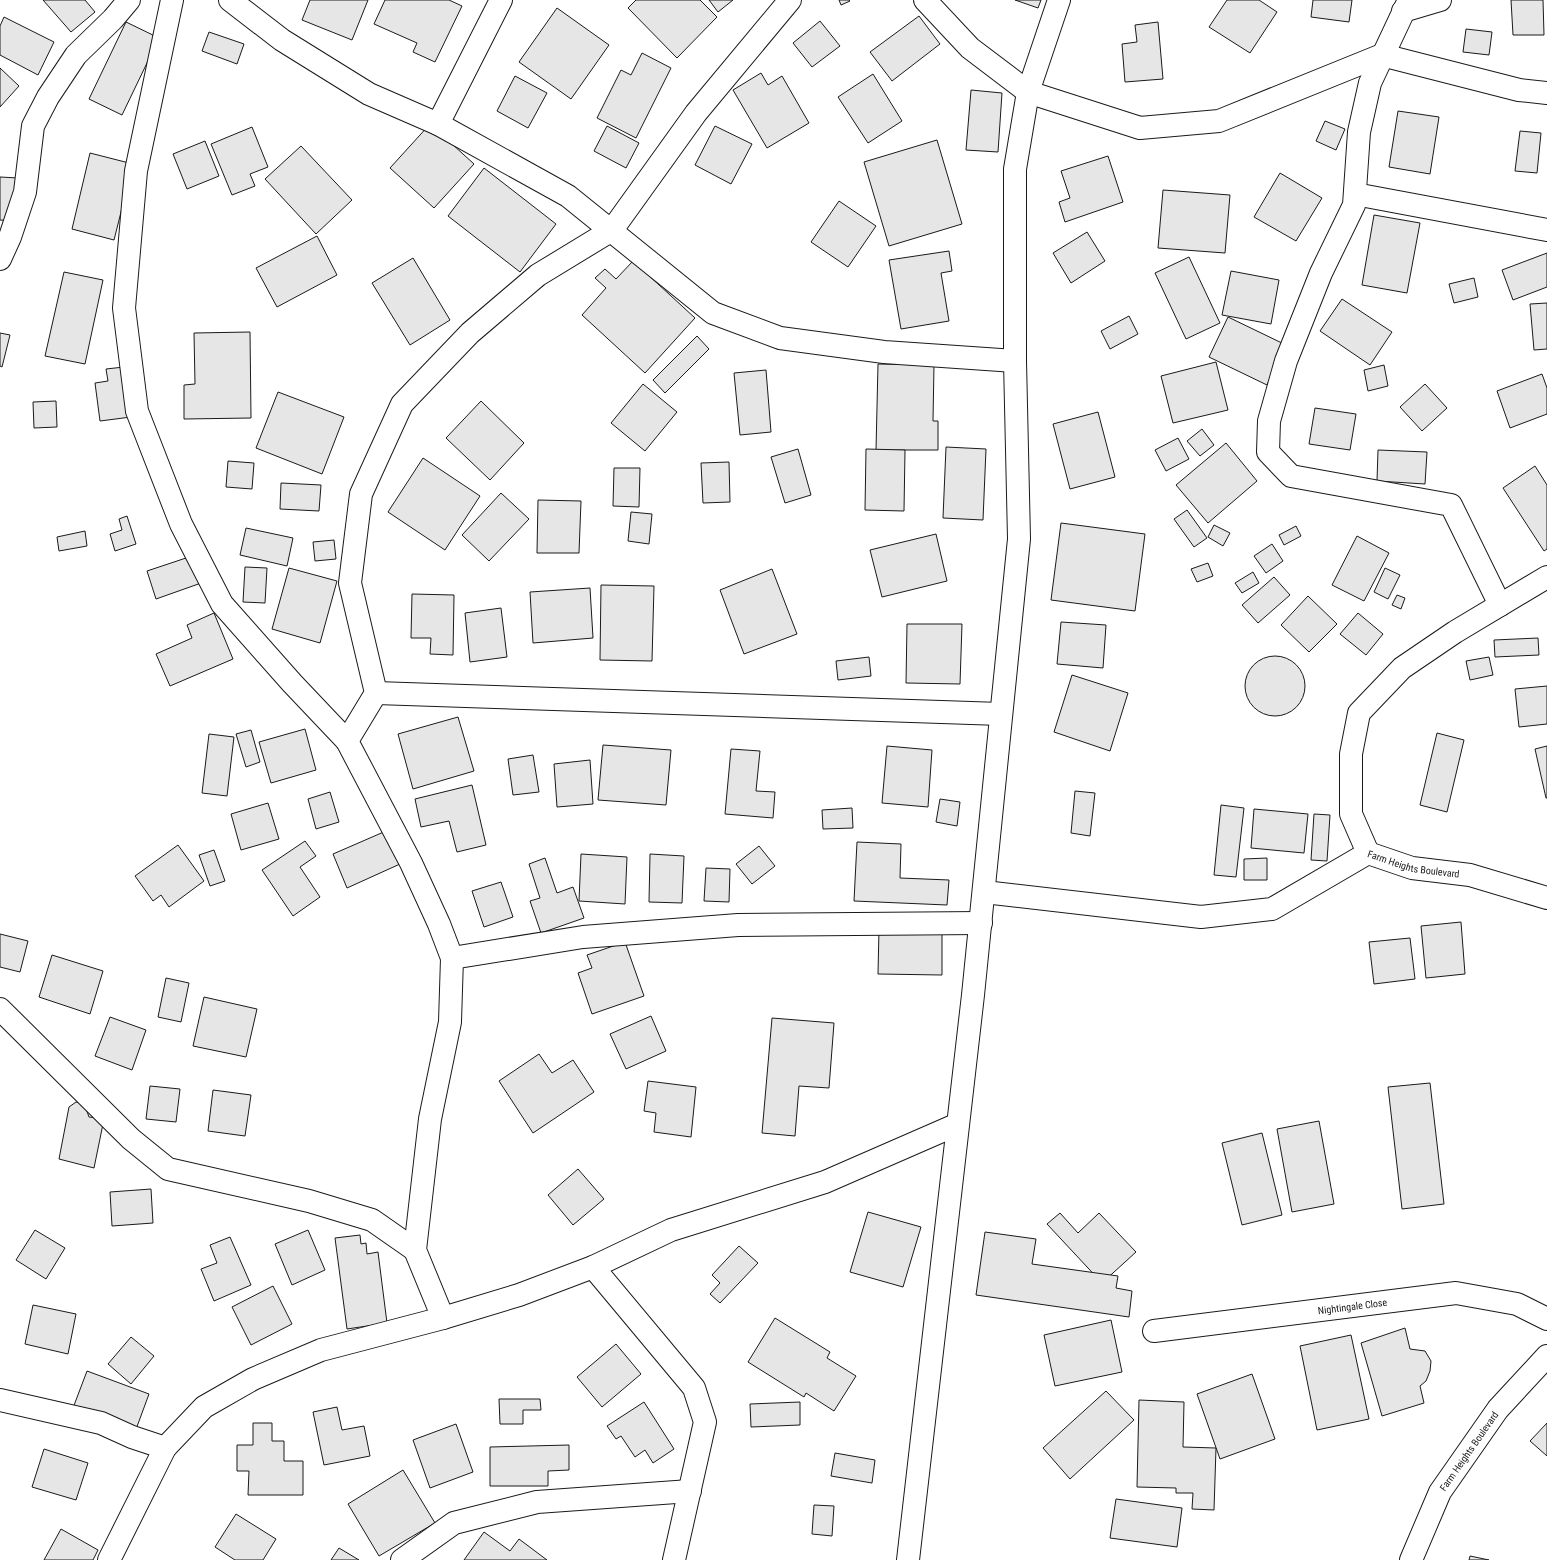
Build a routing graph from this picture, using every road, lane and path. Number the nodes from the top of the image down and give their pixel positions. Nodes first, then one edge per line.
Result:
1 (129, 0) edge
2 (172, 0) edge
3 (230, 0) edge
4 (501, 0) edge
5 (790, 0) edge
6 (924, 0) edge
7 (1059, 0) edge
8 (1440, 0) edge
9 (1406, 6) edge
10 (1382, 55) junction
11 (1028, 92) junction
12 (1547, 93) edge
13 (438, 124) junction
14 (1355, 194) junction
15 (612, 230) junction
16 (1547, 230) edge
17 (0, 259) edge
18 (1015, 361) junction
19 (1547, 577) edge
20 (1500, 605) junction
21 (376, 693) junction
22 (1001, 714) junction
23 (347, 741) junction
24 (1368, 853) junction
25 (984, 892) junction
26 (1547, 898) edge
27 (981, 923) junction
28 (452, 958) junction
29 (0, 1009) edge
30 (958, 1124) junction
31 (415, 1250) junction
32 (593, 1267) junction
33 (443, 1318) junction
34 (1547, 1319) edge
35 (1154, 1330) dead end
36 (1547, 1356) edge
37 (0, 1400) edge
38 (165, 1448) junction
39 (690, 1491) junction
40 (109, 1560) edge
41 (402, 1560) edge
42 (674, 1560) edge
43 (908, 1560) edge
44 (1410, 1560) edge

1 - 17 street
2 - 23 street
3 - 13 street
4 - 13 street
5 - 15 street
6 - 11 street
7 - 11 street
8 - 9 street
9 - 10 street
10 - 11 street
10 - 12 street
10 - 14 street
11 - 18 street
13 - 15 street
14 - 16 street
14 - 20 street
15 - 18 street
15 - 21 street
18 - 22 street
19 - 20 street, Farm Heights Boulevard
20 - 24 street, Farm Heights Boulevard
21 - 22 street
21 - 23 street
22 - 25 street
23 - 28 street
24 - 25 street
24 - 26 street, Farm Heights Boulevard
25 - 27 street
27 - 28 street
27 - 30 street
28 - 31 street
29 - 31 street
30 - 32 street
30 - 43 street
31 - 33 street
32 - 33 street
32 - 39 street
33 - 38 street
34 - 35 street, Nightingale Close
36 - 44 street, Farm Heights Boulevard
37 - 38 street
38 - 40 street
39 - 41 street
39 - 42 street

